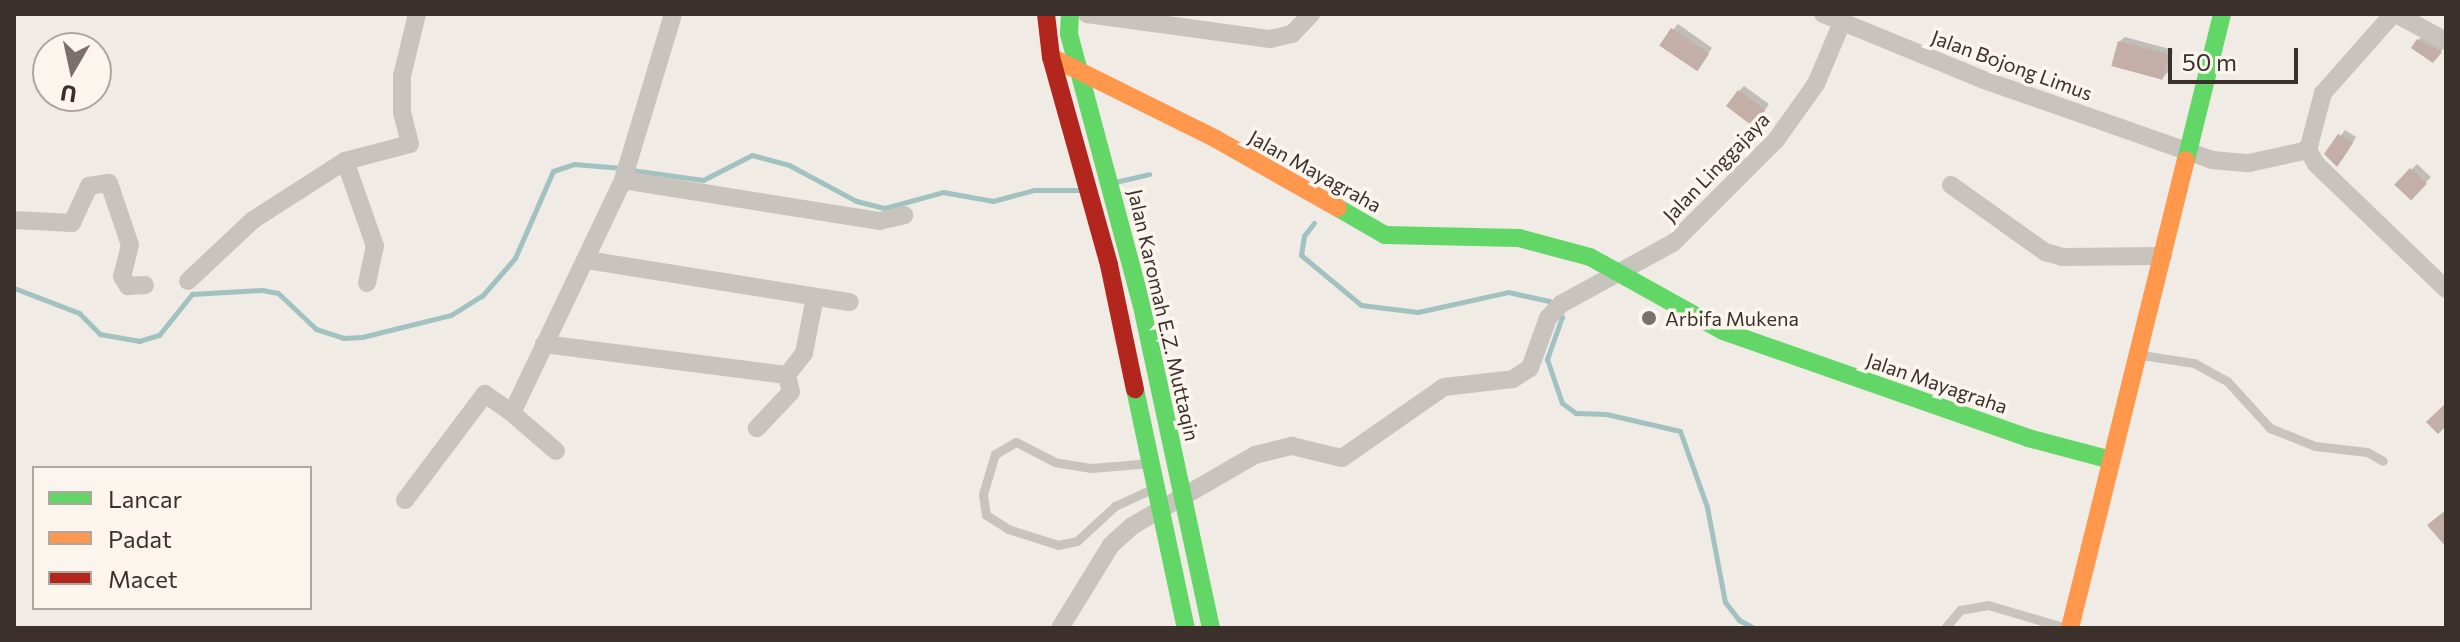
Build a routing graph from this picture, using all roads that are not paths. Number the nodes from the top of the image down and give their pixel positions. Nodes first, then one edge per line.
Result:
1 (417, 14) edge
2 (673, 14) edge
3 (1046, 14) edge
4 (1070, 14) edge
5 (1087, 14) edge
6 (1311, 14) edge
7 (1823, 14) edge
8 (2222, 14) edge
9 (2395, 14) edge
10 (1842, 22) junction
11 (2446, 41) edge
12 (1051, 57) junction
13 (1079, 71) junction
14 (2308, 150) junction
15 (2188, 152) junction
16 (345, 161) junction
17 (624, 178) junction
18 (1951, 185) dead end
19 (904, 215) dead end
20 (14, 220) edge
21 (2163, 256) junction
22 (587, 260) junction
23 (1617, 274) junction
24 (188, 281) dead end
25 (367, 283) dead end
26 (145, 285) dead end
27 (2446, 289) edge
28 (815, 297) junction
29 (850, 302) dead end
30 (544, 344) junction
31 (2138, 355) junction
32 (787, 375) junction
33 (512, 413) junction
34 (757, 428) dead end
35 (556, 451) dead end
36 (2111, 460) junction
37 (2383, 461) dead end
38 (1152, 463) junction
39 (1157, 487) junction
40 (1182, 496) junction
41 (405, 500) dead end
42 (1162, 509) junction
43 (1060, 628) edge
44 (1186, 628) edge
45 (1211, 628) edge
46 (1945, 628) edge
47 (2068, 628) edge

1 - 16 street
2 - 17 street
3 - 12 street, Jalan Karomah E.Z. Muttaqin
4 - 13 street, Jalan Karomah E.Z. Muttaqin
5 - 6 street
7 - 10 street, Jalan Bojong Limus
8 - 15 street
9 - 11 street
9 - 14 street
10 - 15 street, Jalan Bojong Limus
10 - 23 street, Jalan Linggajaya
12 - 13 street, Jalan Mayagraha
12 - 38 street, Jalan Karomah E.Z. Muttaqin
13 - 23 street, Jalan Mayagraha
13 - 40 street, Jalan Karomah E.Z. Muttaqin
14 - 15 street, Jalan Bojong Limus
14 - 27 street
15 - 21 street
16 - 24 street
16 - 25 street
17 - 19 street
17 - 22 street
18 - 21 street
20 - 26 street
21 - 31 street
22 - 28 street
22 - 30 street
23 - 36 street, Jalan Mayagraha
23 - 40 street, Jalan Linggajaya
28 - 29 street
28 - 32 street
30 - 32 street
30 - 33 street
31 - 36 street
31 - 37 lane
32 - 34 street
33 - 35 street
33 - 41 street
36 - 47 street
38 - 39 street, Jalan Karomah E.Z. Muttaqin
38 - 39 lane
39 - 42 street, Jalan Karomah E.Z. Muttaqin
40 - 42 street
40 - 45 street, Jalan Karomah E.Z. Muttaqin
42 - 43 street
42 - 44 street, Jalan Karomah E.Z. Muttaqin
46 - 47 lane

